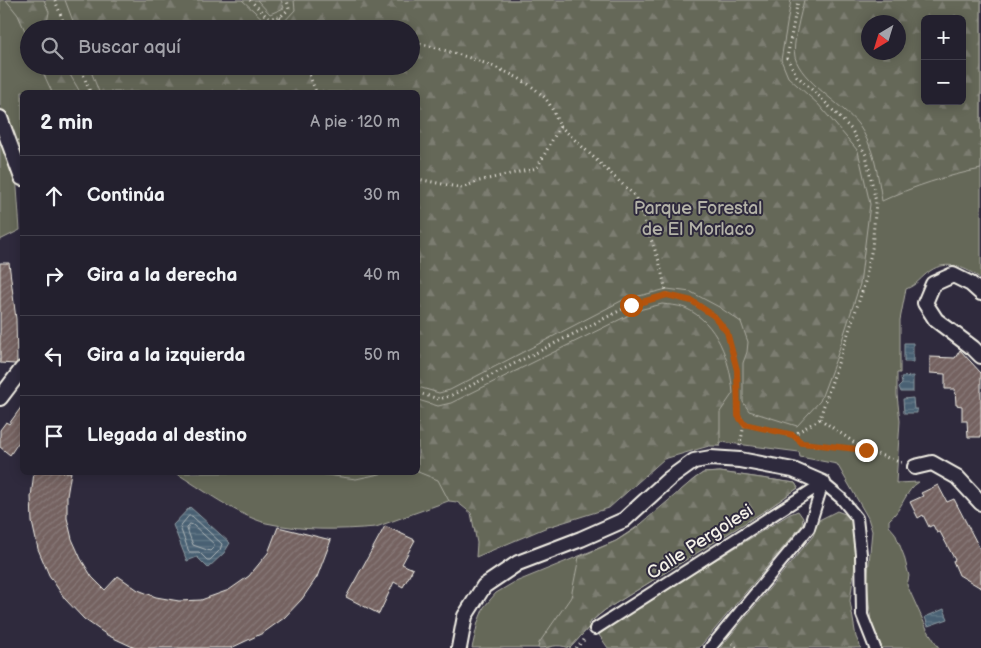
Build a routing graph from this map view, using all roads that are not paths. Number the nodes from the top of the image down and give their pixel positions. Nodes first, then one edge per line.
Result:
1 (0, 118) edge
2 (20, 173) edge
3 (981, 293) edge
4 (981, 356) edge
5 (20, 372) edge
6 (0, 398) edge
7 (915, 467) road end
8 (823, 483) junction
9 (981, 503) edge
10 (595, 629) dead end
11 (459, 648) edge
12 (710, 648) edge
13 (875, 648) edge

1 - 2 street
3 - 4 street
5 - 6 street
7 - 9 street
8 - 10 street, Calle Pergolesi
8 - 11 street
8 - 12 street
8 - 13 street

